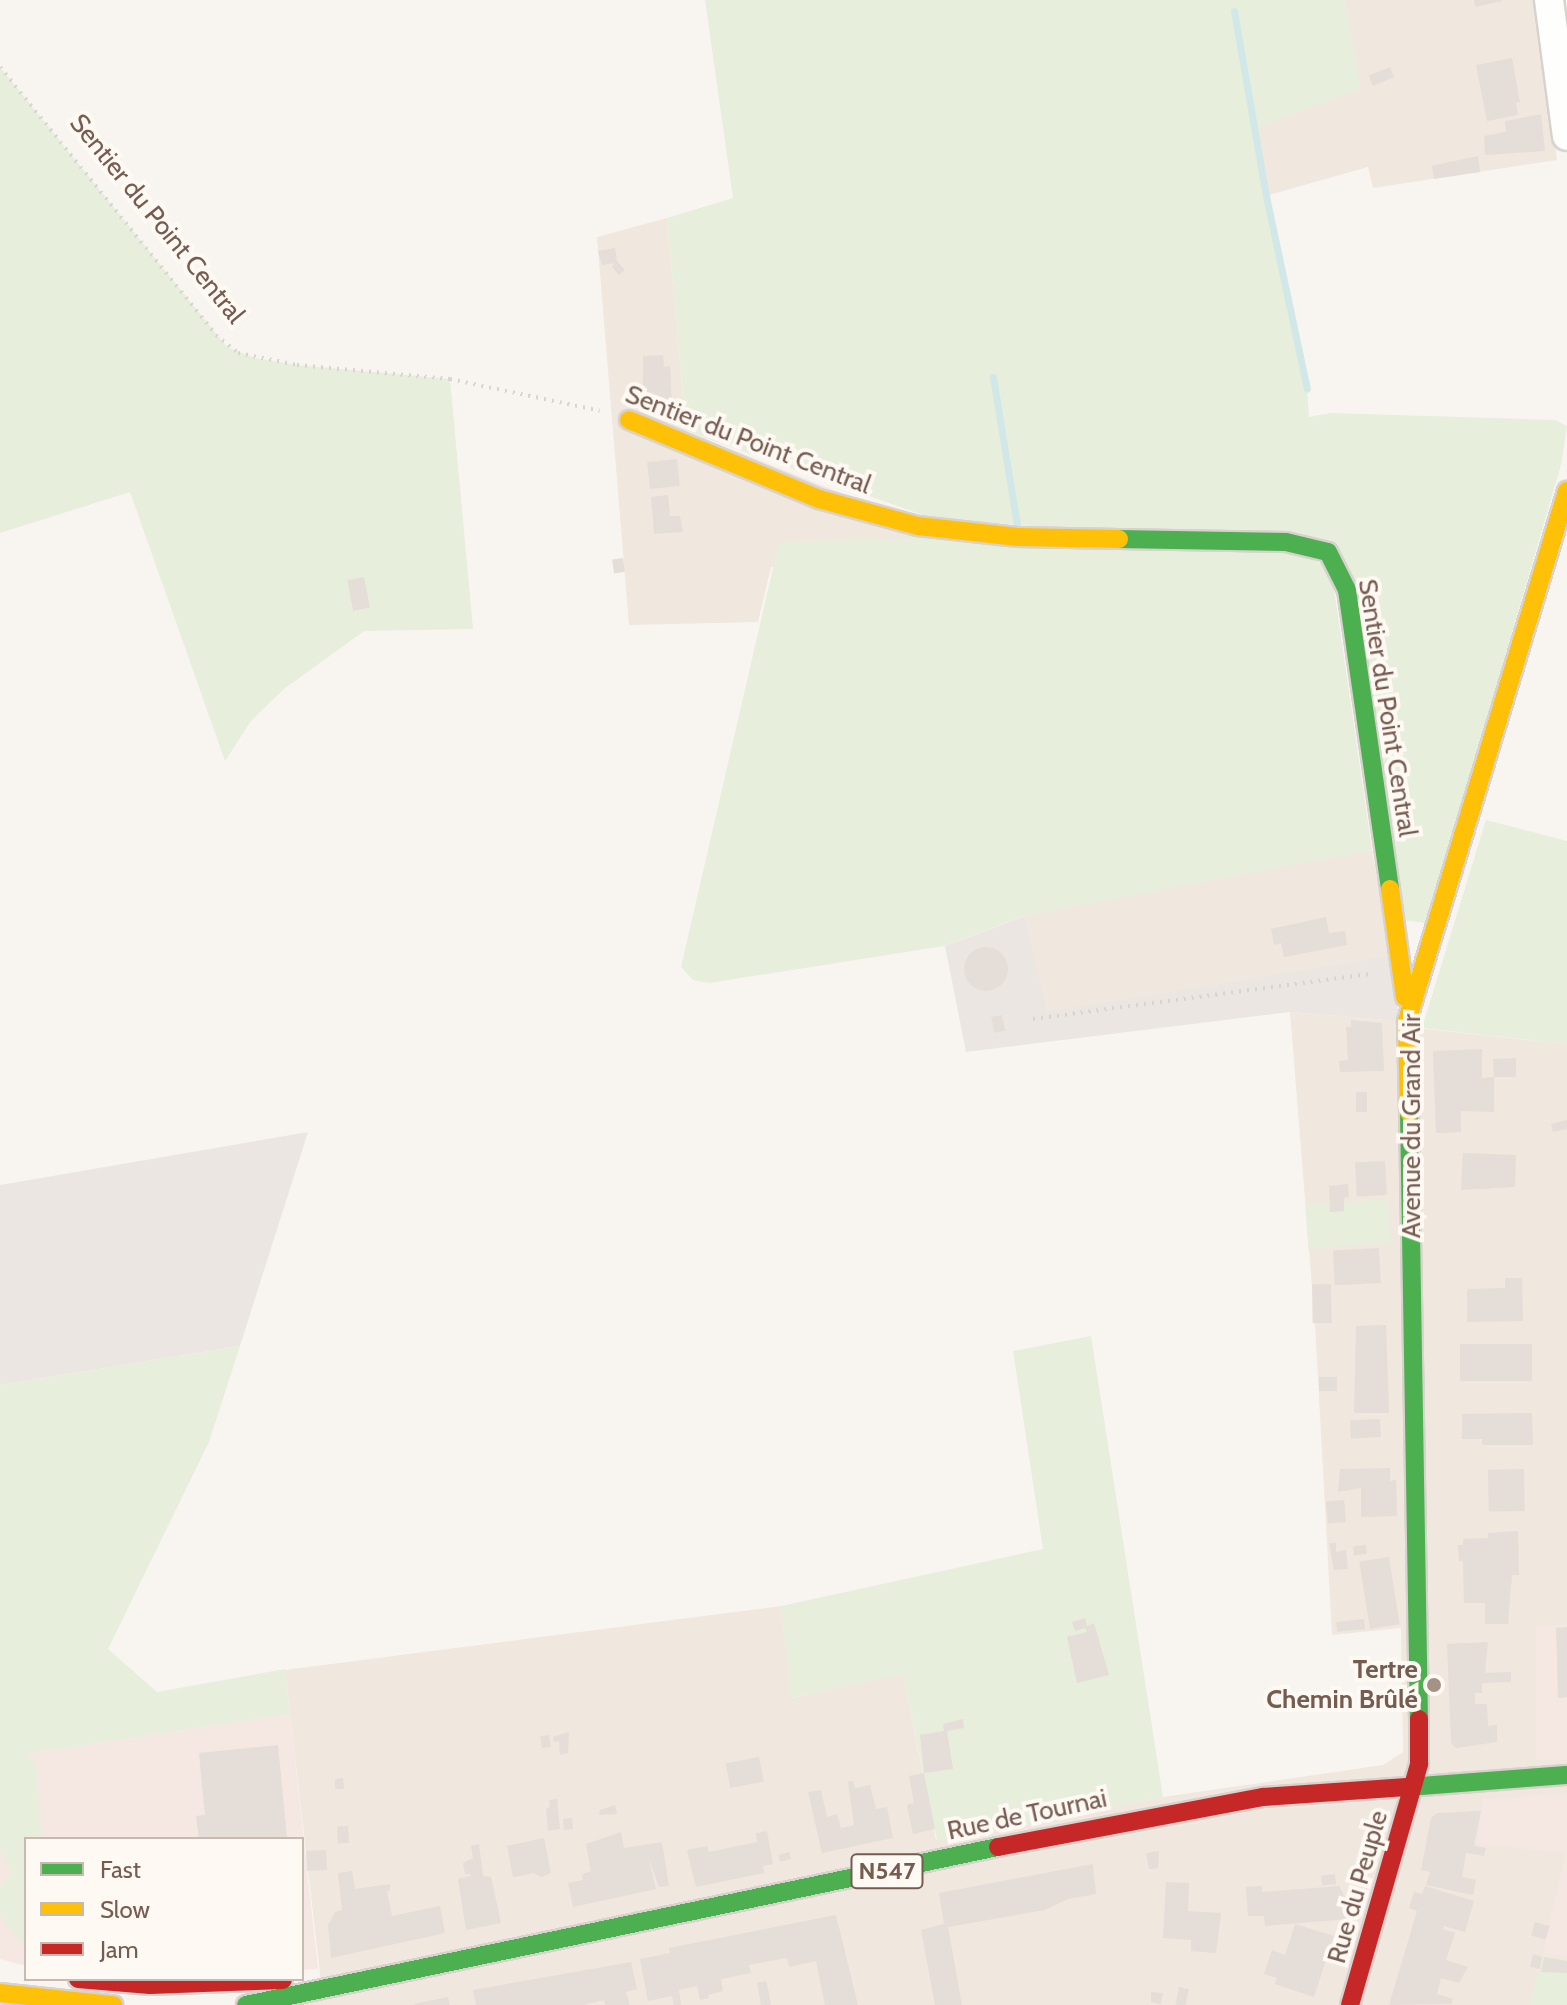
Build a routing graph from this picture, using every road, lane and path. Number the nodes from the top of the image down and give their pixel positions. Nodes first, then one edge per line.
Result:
1 (1549, 0) edge
2 (0, 67) edge
3 (1567, 136) edge
4 (629, 420) joint
5 (1567, 491) edge
6 (1404, 978) junction
7 (1033, 1019) dead end
8 (1407, 1021) junction
9 (1567, 1775) edge
10 (1415, 1784) junction
11 (304, 1978) edge
12 (363, 1980) junction
13 (102, 1981) edge
14 (243, 1981) edge
15 (0, 1993) edge
16 (121, 2005) edge
17 (246, 2005) edge
18 (1350, 2005) edge

1 - 3 street
2 - 4 path, Sentier du Point Central
4 - 6 street, Sentier du Point Central
5 - 8 street, Avenue du Grand Air
6 - 7 path
6 - 8 street, Sentier du Point Central
8 - 10 street, Avenue du Grand Air
9 - 10 street, Rue de Tournai / N547
10 - 12 street, Rue de Tournai / N547
10 - 18 street, Rue du Peuple
11 - 12 street, Rue de Tournai / N547
12 - 17 street, Rue de Tournai / N547
13 - 14 street
15 - 16 street

